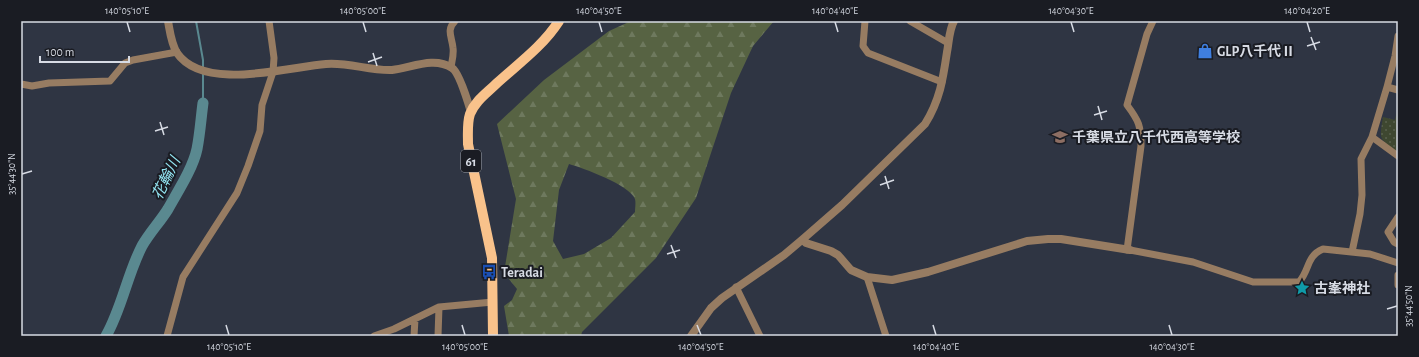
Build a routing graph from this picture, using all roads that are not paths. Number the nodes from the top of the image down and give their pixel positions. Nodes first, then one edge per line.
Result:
1 (168, 21) edge
2 (268, 21) edge
3 (455, 21) edge
4 (559, 21) edge
5 (865, 21) edge
6 (910, 21) edge
7 (954, 21) edge
8 (1153, 21) edge
9 (1398, 36) edge
10 (948, 43) junction
11 (1397, 48) edge
12 (177, 52) junction
13 (451, 67) junction
14 (273, 72) junction
15 (942, 82) junction
16 (21, 84) edge
17 (1387, 87) junction
18 (1398, 90) edge
19 (471, 112) junction
20 (1372, 137) junction
21 (1398, 156) edge
22 (1398, 217) edge
23 (803, 239) junction
24 (1398, 244) edge
25 (1128, 250) junction
26 (1352, 252) junction
27 (1398, 263) edge
28 (1398, 275) edge
29 (867, 277) junction
30 (1398, 285) edge
31 (736, 287) junction
32 (493, 302) junction
33 (439, 307) junction
34 (415, 319) junction
35 (393, 333) edge
36 (167, 336) edge
37 (374, 336) edge
38 (414, 336) edge
39 (438, 336) edge
40 (493, 336) edge
41 (691, 336) edge
42 (760, 336) edge
43 (886, 336) edge

1 - 12 street
2 - 14 street
3 - 13 street
4 - 19 main road, 61
5 - 15 street
6 - 10 street
7 - 10 street
8 - 25 street
9 - 11 street
10 - 15 street
11 - 17 street
12 - 14 street
12 - 16 street
13 - 14 street
13 - 19 street
14 - 36 street
15 - 23 street
17 - 18 street
17 - 20 street
19 - 32 main road, 61
20 - 21 street
20 - 26 street
22 - 24 street
23 - 29 street
23 - 31 street
25 - 26 street
25 - 29 street
26 - 27 street
28 - 30 street
29 - 43 street
31 - 41 street
31 - 42 street
32 - 33 street
32 - 40 main road, 61
33 - 34 street
33 - 39 street
34 - 35 street
34 - 38 street
35 - 37 street

